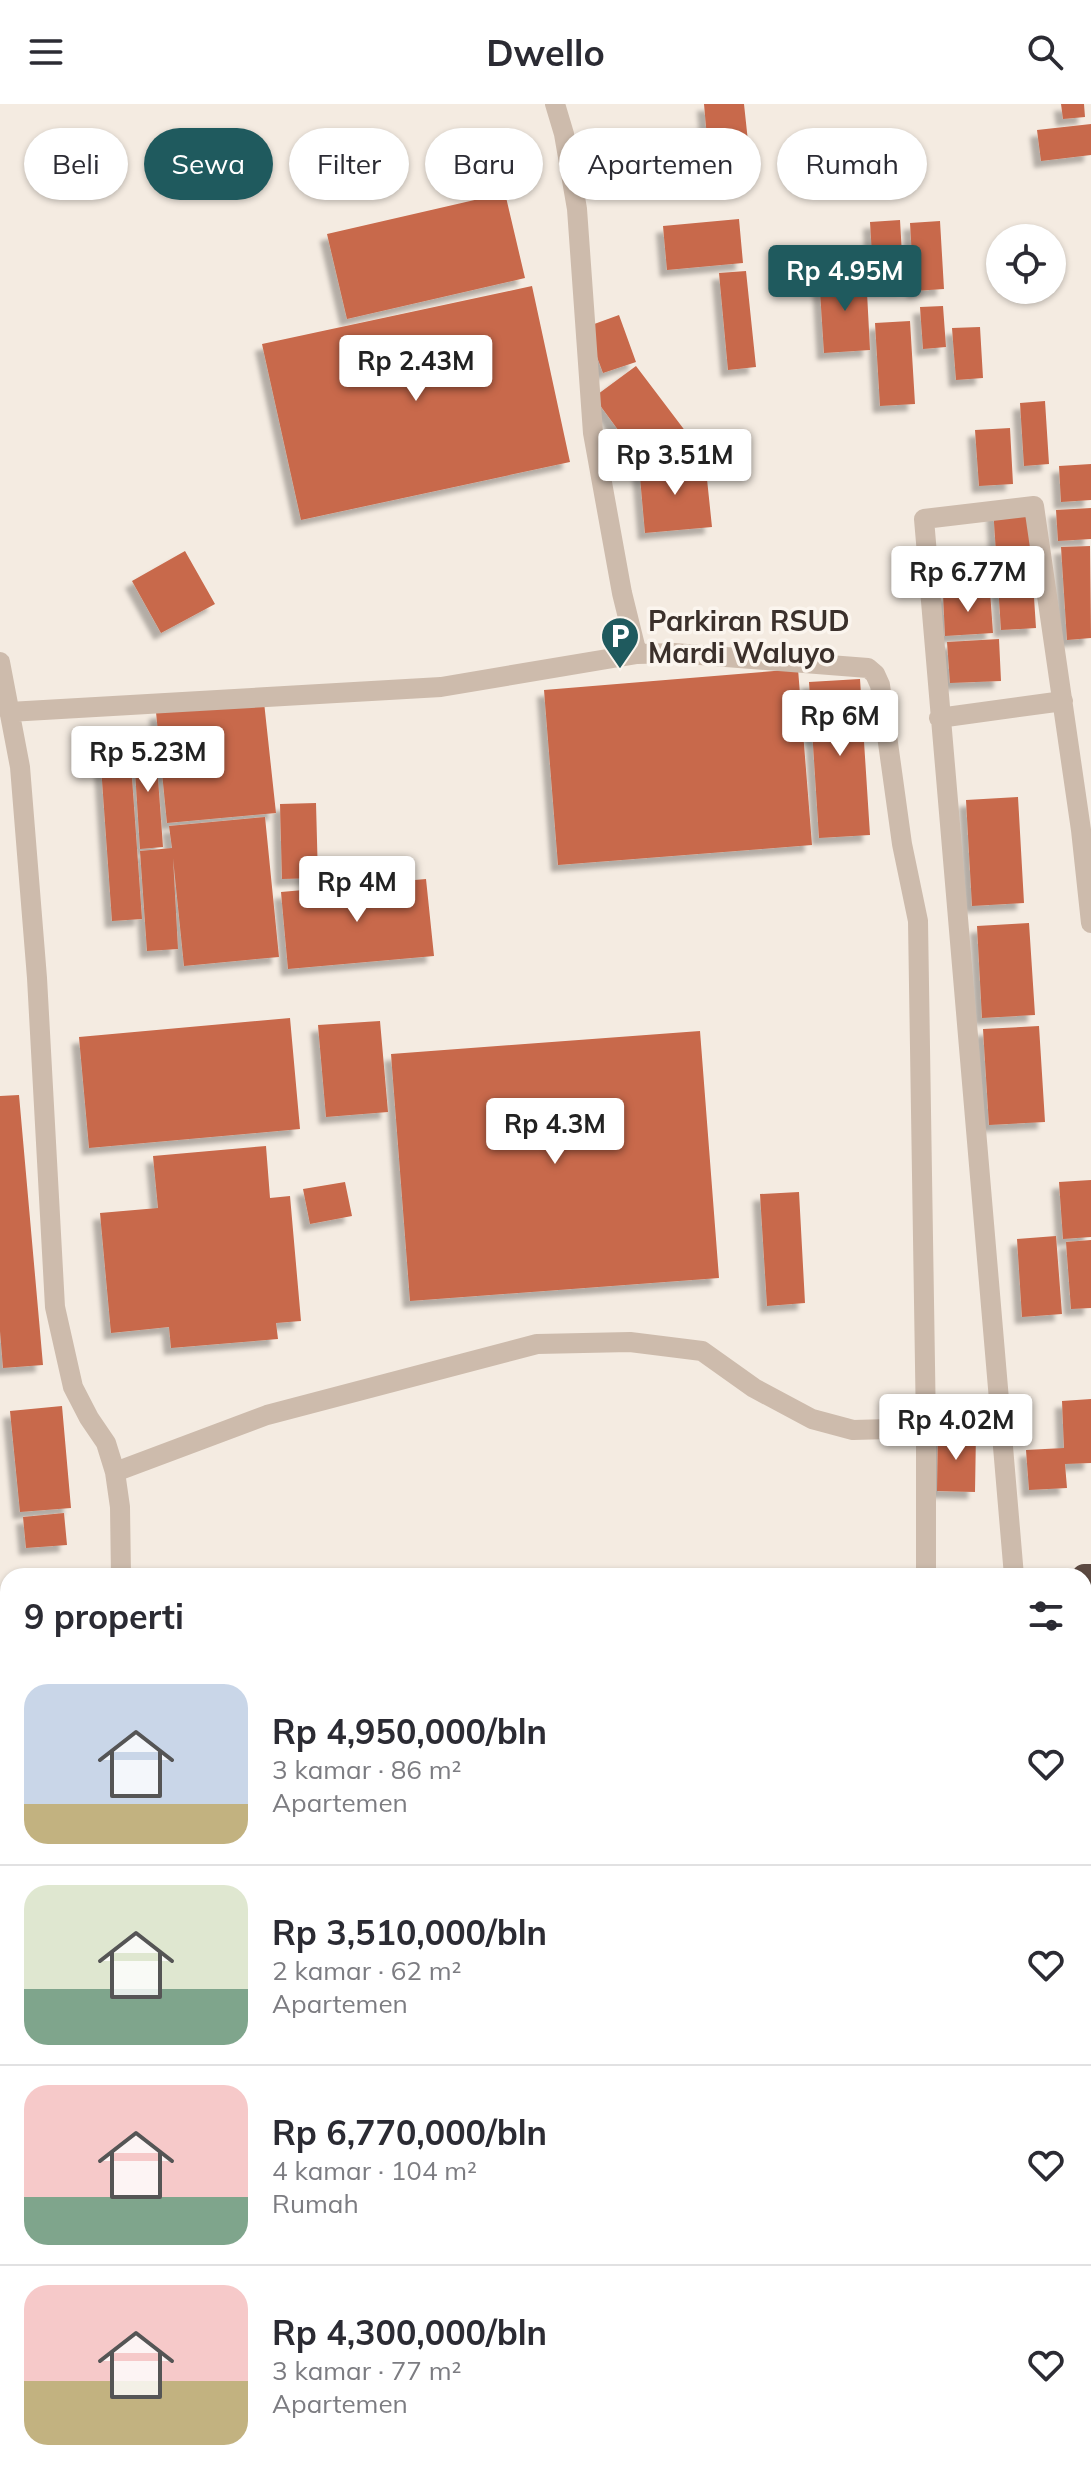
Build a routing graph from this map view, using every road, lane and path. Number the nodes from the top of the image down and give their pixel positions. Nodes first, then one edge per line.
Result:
1 (555, 104) edge
2 (637, 654) junction
3 (0, 662) edge
4 (1063, 701) junction
5 (9, 712) junction
6 (939, 718) junction
7 (1091, 923) edge
8 (926, 1428) junction
9 (115, 1472) junction
10 (121, 1568) edge
11 (926, 1568) edge
12 (1013, 1568) edge

1 - 2 street
2 - 5 street
2 - 8 street
3 - 5 street
4 - 6 street
4 - 6 street
4 - 7 street
5 - 9 street
6 - 12 street
8 - 9 street
8 - 11 street
9 - 10 street

